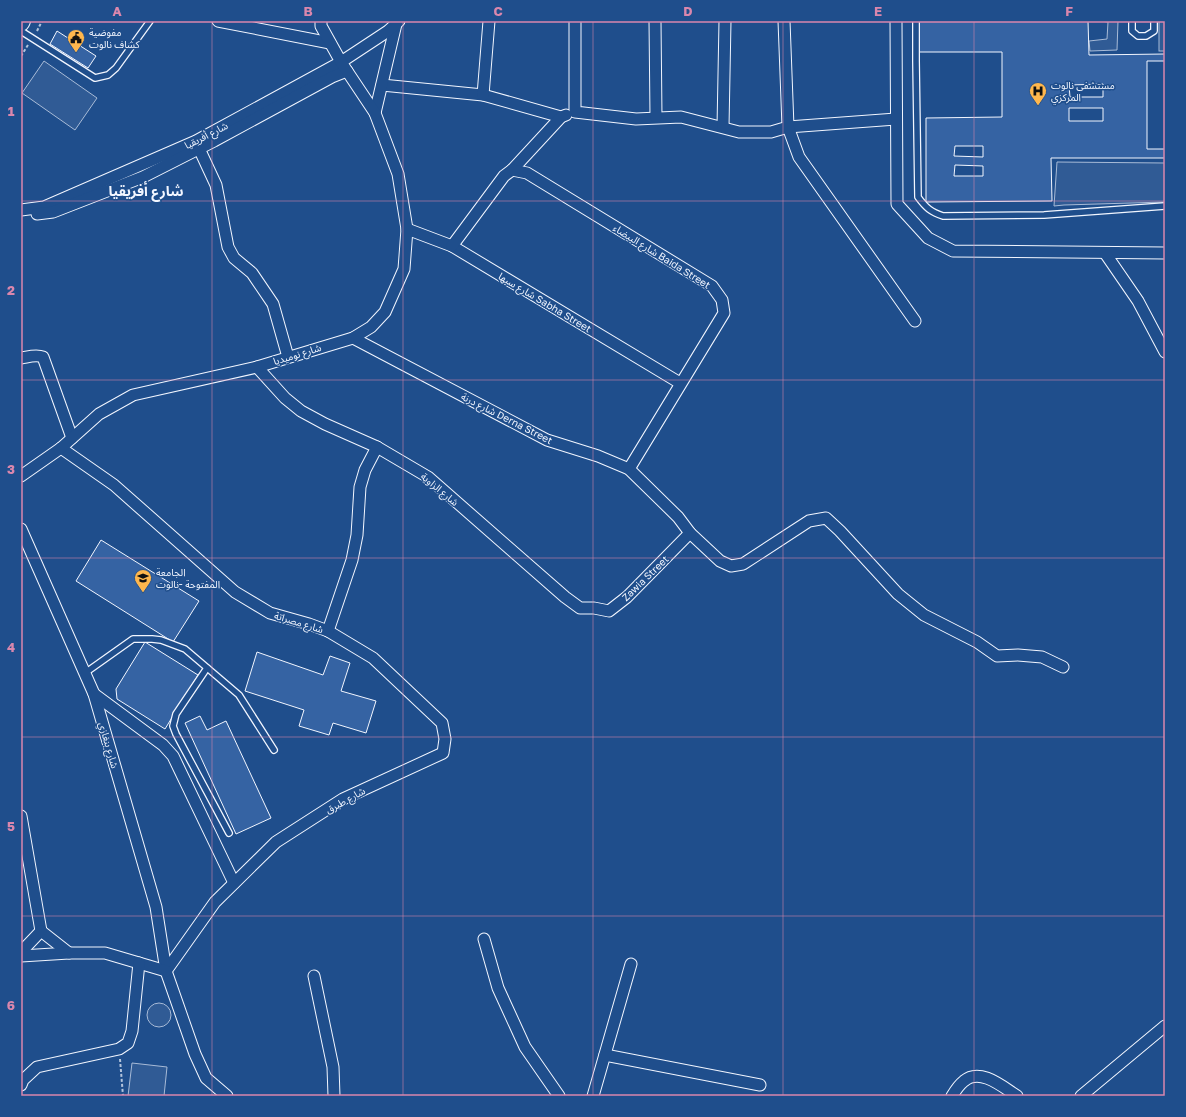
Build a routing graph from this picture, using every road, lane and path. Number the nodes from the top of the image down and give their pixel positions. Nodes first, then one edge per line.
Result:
1 (150, 21) edge
2 (218, 21) edge
3 (321, 21) edge
4 (489, 21) edge
5 (575, 21) edge
6 (655, 21) edge
7 (725, 21) edge
8 (784, 21) edge
9 (896, 21) edge
10 (916, 21) edge
11 (1132, 21) edge
12 (1154, 21) edge
13 (397, 23) edge
14 (21, 32) edge
15 (330, 43) junction
16 (344, 67) junction
17 (382, 85) junction
18 (484, 95) junction
19 (575, 112) junction
20 (375, 113) junction
21 (561, 117) junction
22 (656, 117) junction
23 (896, 119) junction
24 (722, 127) junction
25 (788, 127) junction
26 (198, 145) junction
27 (512, 170) junction
28 (1165, 206) edge
29 (21, 210) edge
30 (21, 216) edge
31 (407, 229) junction
32 (452, 246) junction
33 (1105, 253) junction
34 (1165, 253) edge
35 (915, 321) dead end
36 (353, 338) junction
37 (1165, 352) edge
38 (288, 357) junction
39 (21, 358) edge
40 (257, 366) junction
41 (680, 383) junction
42 (72, 438) junction
43 (377, 447) junction
44 (61, 448) junction
45 (629, 469) junction
46 (21, 476) edge
47 (21, 529) edge
48 (690, 533) junction
49 (594, 608) joint
50 (328, 631) junction
51 (1063, 667) dead end
52 (207, 668) junction
53 (85, 673) junction
54 (94, 694) junction
55 (442, 723) joint
56 (274, 750) dead end
57 (21, 818) edge
58 (229, 833) dead end
59 (234, 883) junction
60 (41, 930) junction
61 (484, 939) dead end
62 (21, 952) edge
63 (69, 953) junction
64 (21, 956) edge
65 (138, 963) junction
66 (631, 964) dead end
67 (166, 971) junction
68 (314, 976) dead end
69 (1165, 1026) edge
70 (119, 1049) junction
71 (605, 1055) junction
72 (21, 1084) edge
73 (760, 1085) dead end
74 (123, 1096) edge
75 (227, 1096) edge
76 (334, 1096) edge
77 (559, 1096) edge
78 (593, 1096) edge
79 (952, 1096) edge
80 (1017, 1096) edge
81 (1081, 1096) edge

1 - 14 lane
2 - 15 street
3 - 15 street
4 - 18 street
5 - 19 street
6 - 22 street
7 - 24 street
8 - 25 street
9 - 23 street
10 - 28 lane
11 - 12 lane
13 - 16 street
13 - 17 street
15 - 16 street
16 - 20 street, شارع نوميديا
16 - 26 street, شارع أفريقيا
17 - 18 street
17 - 20 street
18 - 21 street
19 - 21 street
19 - 22 street
20 - 31 street, شارع نوميديا
21 - 27 street
22 - 24 street
23 - 25 street
23 - 33 street
24 - 25 street
25 - 35 street
26 - 29 street, شارع أفريقيا
26 - 30 street, شارع أفريقيا
26 - 38 street
27 - 32 street
27 - 41 street, شارع البيضاء Baida Street
31 - 32 street, شارع سبها Sabha Street
31 - 36 street, شارع نوميديا
32 - 41 street, شارع سبها Sabha Street
33 - 34 street
33 - 37 street
36 - 38 street, شارع نوميديا
36 - 45 street, شارع درنة Derna Street
38 - 40 street, شارع نوميديا
39 - 42 street
40 - 42 street, شارع نوميديا
40 - 43 street, شارع الزاوية
41 - 45 street, شارع البيضاء Baida Street
42 - 44 street, شارع نوميديا
43 - 49 street, شارع الزاوية
43 - 50 street
44 - 46 street, شارع نوميديا
44 - 50 street, شارع مصراتة
45 - 48 street, شارع درنة Derna Street
47 - 53 street, شارع بنغازي
48 - 49 street, Zawia Street
48 - 51 street, شارع درنة Derna Street
50 - 55 street, شارع مصراتة
52 - 53 lane
52 - 56 lane
52 - 58 lane
53 - 54 street, شارع بنغازي
54 - 59 street
54 - 67 street, شارع بنغازي
55 - 59 street, شارع طبرق
57 - 60 street
59 - 67 street
60 - 62 street
60 - 63 street
61 - 77 street
63 - 64 street
63 - 65 street
65 - 67 street
65 - 70 street
66 - 71 street
67 - 75 street, شارع بنغازي
68 - 76 street
69 - 81 street
70 - 72 street
70 - 74 path
71 - 73 street
71 - 78 street
79 - 80 street

